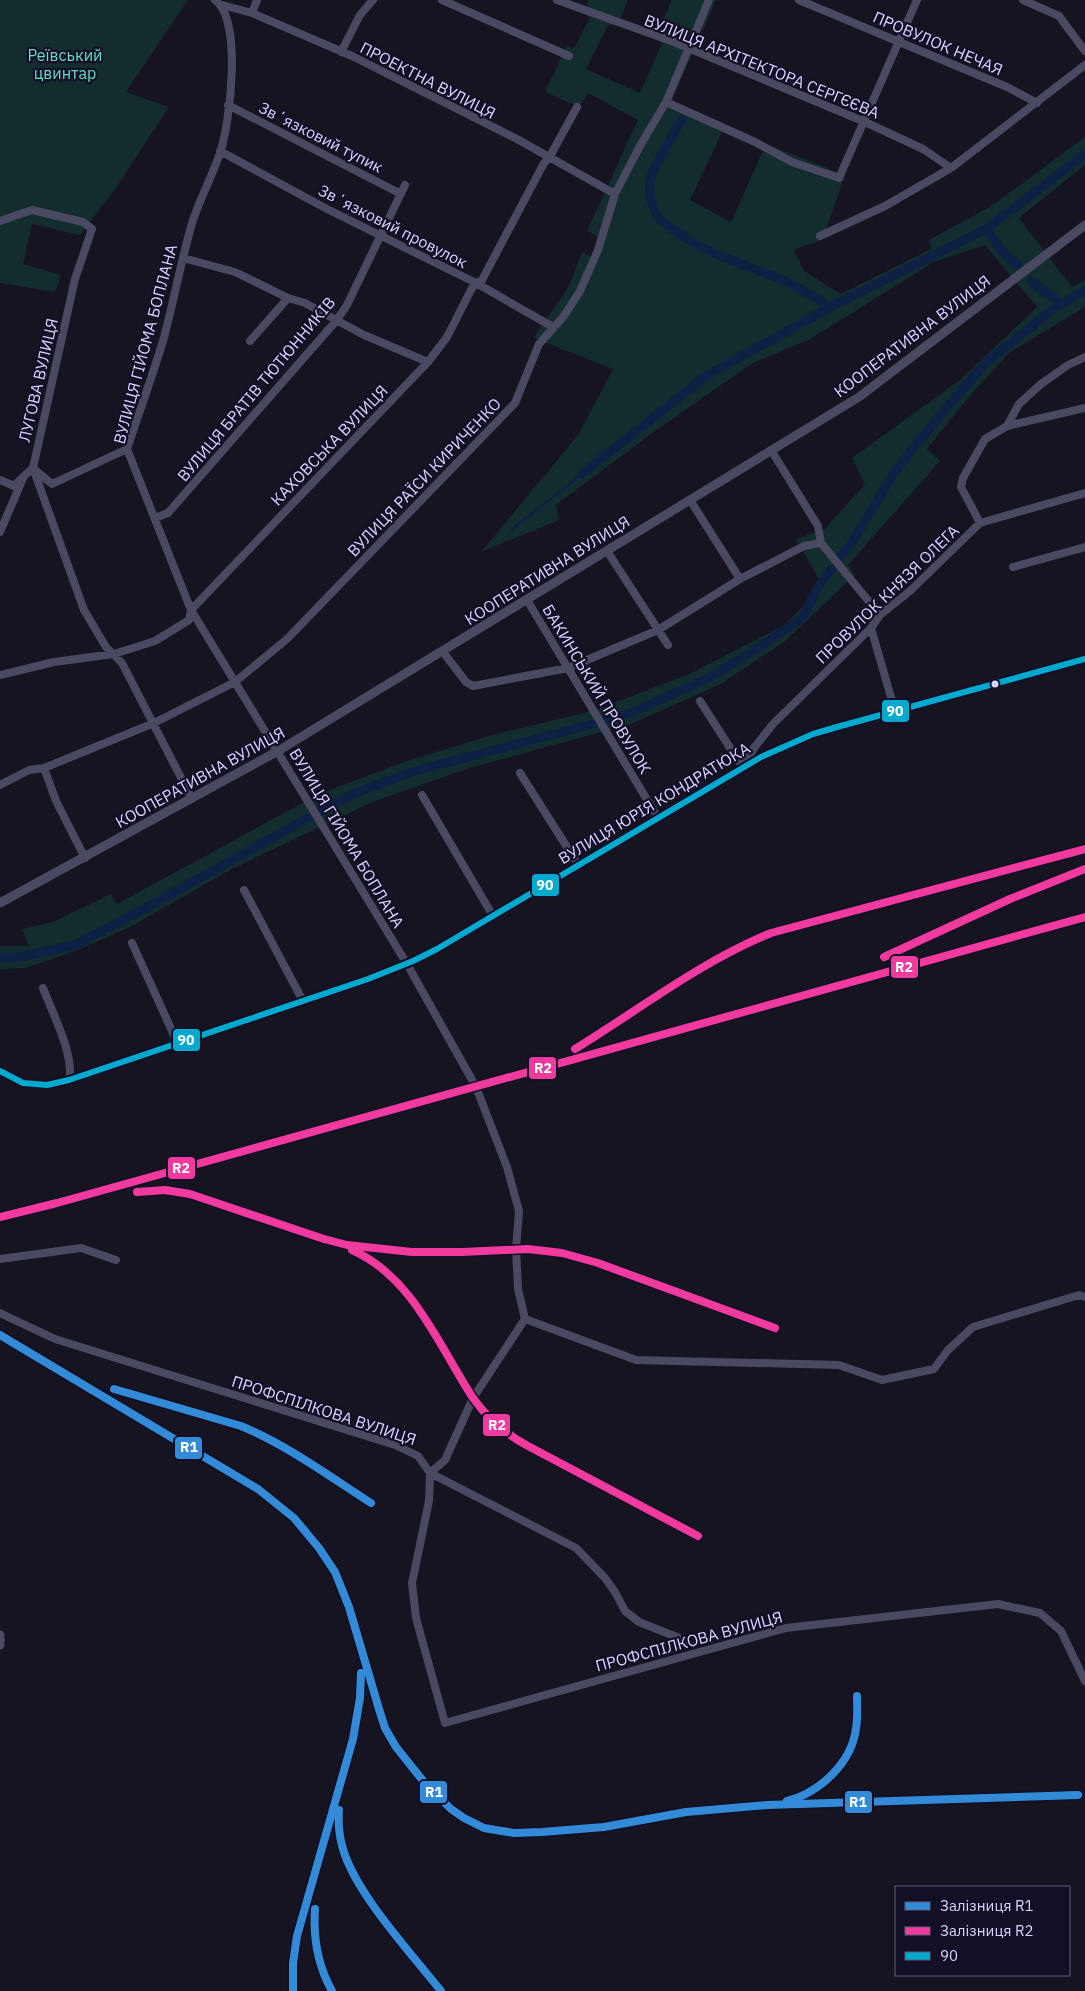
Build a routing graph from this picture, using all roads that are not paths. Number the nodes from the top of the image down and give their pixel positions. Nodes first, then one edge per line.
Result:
1 (258, 0) edge
2 (373, 0) edge
3 (442, 0) edge
4 (558, 0) edge
5 (709, 0) edge
6 (799, 0) edge
7 (917, 0) edge
8 (1023, 0) edge
9 (219, 2) edge
10 (252, 13) junction
11 (898, 42) junction
12 (689, 48) junction
13 (1085, 51) edge
14 (341, 52) junction
15 (569, 56) dead end
16 (1085, 66) edge
17 (666, 102) junction
18 (1037, 103) junction
19 (228, 105) junction
20 (576, 107) dead end
21 (865, 122) junction
22 (220, 151) junction
23 (549, 158) junction
24 (951, 168) junction
25 (405, 185) dead end
26 (400, 194) junction
27 (615, 194) junction
28 (0, 221) edge
29 (1085, 225) edge
30 (381, 236) junction
31 (820, 236) dead end
32 (183, 258) junction
33 (476, 283) junction
34 (288, 298) junction
35 (336, 321) junction
36 (554, 327) junction
37 (250, 341) dead end
38 (1085, 357) edge
39 (428, 362) junction
40 (1085, 408) edge
41 (1007, 426) junction
42 (127, 449) junction
43 (771, 450) junction
44 (32, 468) junction
45 (0, 480) edge
46 (1085, 494) edge
47 (690, 500) junction
48 (155, 518) junction
49 (980, 523) junction
50 (0, 532) edge
51 (821, 544) junction
52 (1085, 546) edge
53 (607, 551) junction
54 (1013, 567) dead end
55 (740, 579) junction
56 (527, 600) junction
57 (191, 610) junction
58 (880, 615) junction
59 (871, 628) junction
60 (658, 630) junction
61 (668, 645) dead end
62 (443, 652) junction
63 (114, 654) junction
64 (1085, 660) edge
65 (568, 668) junction
66 (0, 674) edge
67 (235, 682) junction
68 (700, 701) dead end
69 (895, 711) junction
70 (154, 723) junction
71 (278, 752) junction
72 (44, 768) junction
73 (743, 768) junction
74 (520, 773) dead end
75 (0, 785) edge
76 (422, 795) dead end
77 (192, 799) junction
78 (658, 818) junction
79 (85, 858) junction
80 (579, 866) junction
81 (244, 890) dead end
82 (0, 902) edge
83 (493, 916) junction
84 (132, 943) dead end
85 (407, 964) junction
86 (43, 988) dead end
87 (303, 1001) junction
88 (178, 1044) junction
89 (0, 1071) edge
90 (69, 1080) junction
91 (0, 1259) edge
92 (116, 1260) dead end
93 (1085, 1297) edge
94 (0, 1313) edge
95 (525, 1319) junction
96 (430, 1473) junction
97 (0, 1635) edge
98 (677, 1637) dead end
99 (0, 1645) edge
100 (1085, 1681) edge

1 - 10 street
2 - 14 street
3 - 15 street
4 - 12 street, ВУЛИЦЯ АРХІТЕКТОРА СЕРГЄЄВА
5 - 12 street, ВУЛИЦЯ РАЇСИ КИРИЧЕНКО
6 - 11 street, ПРОВУЛОК НЕЧАЯ
7 - 11 street
8 - 13 street
9 - 10 street, ПРОЕКТНА ВУЛИЦЯ
9 - 19 street, ВУЛИЦЯ ГІЙОМА БОПЛАНА
10 - 14 street, ПРОЕКТНА ВУЛИЦЯ
11 - 18 street, ПРОВУЛОК НЕЧАЯ
11 - 21 street
12 - 17 street, ВУЛИЦЯ РАЇСИ КИРИЧЕНКО
12 - 21 street, ВУЛИЦЯ АРХІТЕКТОРА СЕРГЄЄВА
14 - 23 street, ПРОЕКТНА ВУЛИЦЯ
16 - 18 street
17 - 21 street
17 - 27 street, ВУЛИЦЯ РАЇСИ КИРИЧЕНКО
18 - 24 street
19 - 22 street, ВУЛИЦЯ ГІЙОМА БОПЛАНА
19 - 26 street, Звʼязковий тупик
20 - 23 street, КАХОВСЬКА ВУЛИЦЯ
21 - 24 street, ВУЛИЦЯ АРХІТЕКТОРА СЕРГЄЄВА
22 - 30 street, Звʼязковий провулок
22 - 32 street, ВУЛИЦЯ ГІЙОМА БОПЛАНА
23 - 27 street, ПРОЕКТНА ВУЛИЦЯ
23 - 33 street, КАХОВСЬКА ВУЛИЦЯ
24 - 31 street
25 - 26 street, ВУЛИЦЯ БРАТІВ ТЮТЮННИКІВ
26 - 30 street, ВУЛИЦЯ БРАТІВ ТЮТЮННИКІВ
27 - 36 street, ВУЛИЦЯ РАЇСИ КИРИЧЕНКО
28 - 44 street, ЛУГОВА ВУЛИЦЯ
29 - 43 street, КООПЕРАТИВНА ВУЛИЦЯ
30 - 33 street, Звʼязковий провулок
30 - 35 street, ВУЛИЦЯ БРАТІВ ТЮТЮННИКІВ
32 - 34 street
32 - 42 street, ВУЛИЦЯ ГІЙОМА БОПЛАНА
33 - 36 street, Звʼязковий провулок
33 - 39 street, КАХОВСЬКА ВУЛИЦЯ
34 - 35 street
34 - 37 street
35 - 39 street
35 - 48 street, ВУЛИЦЯ БРАТІВ ТЮТЮННИКІВ
36 - 67 street, ВУЛИЦЯ РАЇСИ КИРИЧЕНКО
38 - 41 street
39 - 57 street, КАХОВСЬКА ВУЛИЦЯ
40 - 41 street
41 - 49 street
42 - 44 street
42 - 48 street, ВУЛИЦЯ ГІЙОМА БОПЛАНА
43 - 47 street, КООПЕРАТИВНА ВУЛИЦЯ
43 - 51 street
44 - 45 street
44 - 50 street, ЛУГОВА ВУЛИЦЯ
44 - 63 street
46 - 49 street, ПРОВУЛОК КНЯЗЯ ОЛЕГА
47 - 53 street, КООПЕРАТИВНА ВУЛИЦЯ
47 - 55 street
48 - 57 street, ВУЛИЦЯ ГІЙОМА БОПЛАНА
49 - 58 street, ПРОВУЛОК КНЯЗЯ ОЛЕГА
51 - 55 street
51 - 58 street
52 - 54 street
53 - 56 street, КООПЕРАТИВНА ВУЛИЦЯ
53 - 60 street
55 - 60 street
56 - 62 street, КООПЕРАТИВНА ВУЛИЦЯ
56 - 65 street, БАКИНСЬКИЙ ПРОВУЛОК
57 - 63 street, КАХОВСЬКА ВУЛИЦЯ
57 - 67 street, ВУЛИЦЯ ГІЙОМА БОПЛАНА
58 - 59 street, ПРОВУЛОК КНЯЗЯ ОЛЕГА
59 - 69 street
59 - 73 street, ПРОВУЛОК КНЯЗЯ ОЛЕГА
60 - 61 street
60 - 65 street
62 - 65 street
62 - 71 street, КООПЕРАТИВНА ВУЛИЦЯ
63 - 66 street, КАХОВСЬКА ВУЛИЦЯ
63 - 70 street
64 - 69 street, ВУЛИЦЯ ЮРІЯ КОНДРАТЮКА
65 - 78 street, БАКИНСЬКИЙ ПРОВУЛОК
67 - 70 street, ВУЛИЦЯ РАЇСИ КИРИЧЕНКО
67 - 71 street, ВУЛИЦЯ ГІЙОМА БОПЛАНА
68 - 73 street
69 - 73 street, ВУЛИЦЯ ЮРІЯ КОНДРАТЮКА
70 - 72 street, ВУЛИЦЯ РАЇСИ КИРИЧЕНКО
70 - 77 street
71 - 77 street, КООПЕРАТИВНА ВУЛИЦЯ
71 - 85 street, ВУЛИЦЯ ГІЙОМА БОПЛАНА
72 - 75 street, ВУЛИЦЯ РАЇСИ КИРИЧЕНКО
72 - 79 street
73 - 78 street, ВУЛИЦЯ ЮРІЯ КОНДРАТЮКА
74 - 80 street
76 - 83 street
77 - 79 street, КООПЕРАТИВНА ВУЛИЦЯ
78 - 80 street, ВУЛИЦЯ ЮРІЯ КОНДРАТЮКА
79 - 82 street, КООПЕРАТИВНА ВУЛИЦЯ
80 - 83 street, ВУЛИЦЯ ЮРІЯ КОНДРАТЮКА
81 - 87 street
83 - 85 street, ВУЛИЦЯ ЮРІЯ КОНДРАТЮКА
84 - 88 street
85 - 87 street, ВУЛИЦЯ ЮРІЯ КОНДРАТЮКА
85 - 95 street, ВУЛИЦЯ ГІЙОМА БОПЛАНА
86 - 90 street
87 - 88 street, ВУЛИЦЯ ЮРІЯ КОНДРАТЮКА
88 - 90 street, ВУЛИЦЯ ЮРІЯ КОНДРАТЮКА
89 - 90 street, ВУЛИЦЯ ЮРІЯ КОНДРАТЮКА
91 - 92 street
93 - 95 street
94 - 96 street, ПРОФСПІЛКОВА ВУЛИЦЯ
95 - 96 street
96 - 98 street, ПРОФСПІЛКОВА ВУЛИЦЯ
96 - 100 street, ПРОФСПІЛКОВА ВУЛИЦЯ
97 - 99 street

